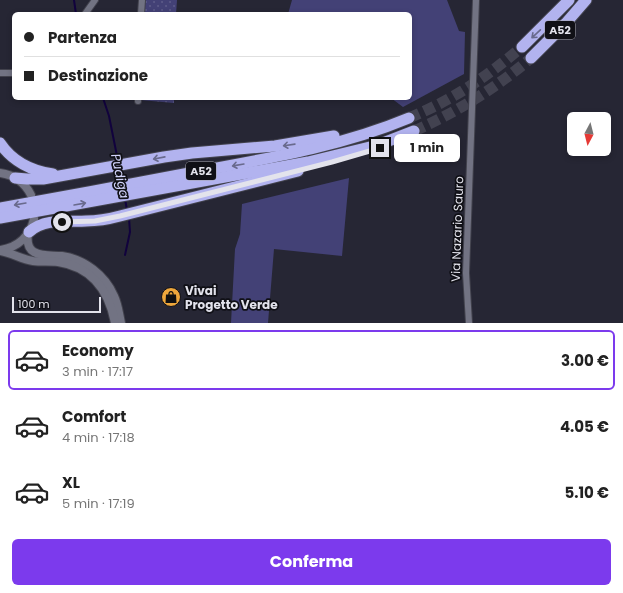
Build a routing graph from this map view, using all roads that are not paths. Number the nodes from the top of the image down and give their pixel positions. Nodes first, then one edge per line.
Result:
1 (95, 0) edge
2 (142, 0) edge
3 (476, 0) edge
4 (569, 0) edge
5 (586, 0) edge
6 (86, 12) edge
7 (141, 12) edge
8 (522, 46) tunnel mouth
9 (531, 58) tunnel mouth
10 (0, 73) edge
11 (12, 73) edge
12 (0, 143) edge
13 (0, 168) edge
14 (7, 175) edge
15 (63, 175) junction
16 (128, 190) junction
17 (114, 192) junction
18 (31, 195) dead end
19 (0, 208) edge
20 (0, 218) edge
21 (34, 219) dead end
22 (29, 232) junction
23 (0, 251) edge
24 (115, 323) edge
25 (121, 323) edge
26 (470, 323) edge

1 - 6 street
2 - 7 street
3 - 26 street, Via Nazario Sauro
4 -> 8 highway, A52
5 - 9 highway, A52
10 - 11 street
12 - 15 highway
13 - 14 street
14 - 15 highway
14 - 18 street
15 - 16 highway, A52
16 - 17 highway, A52
16 - 22 highway, A52
17 -> 19 highway, A52
20 -> 17 highway, A52
21 - 22 street
22 - 23 street
22 - 25 street
23 - 24 street

